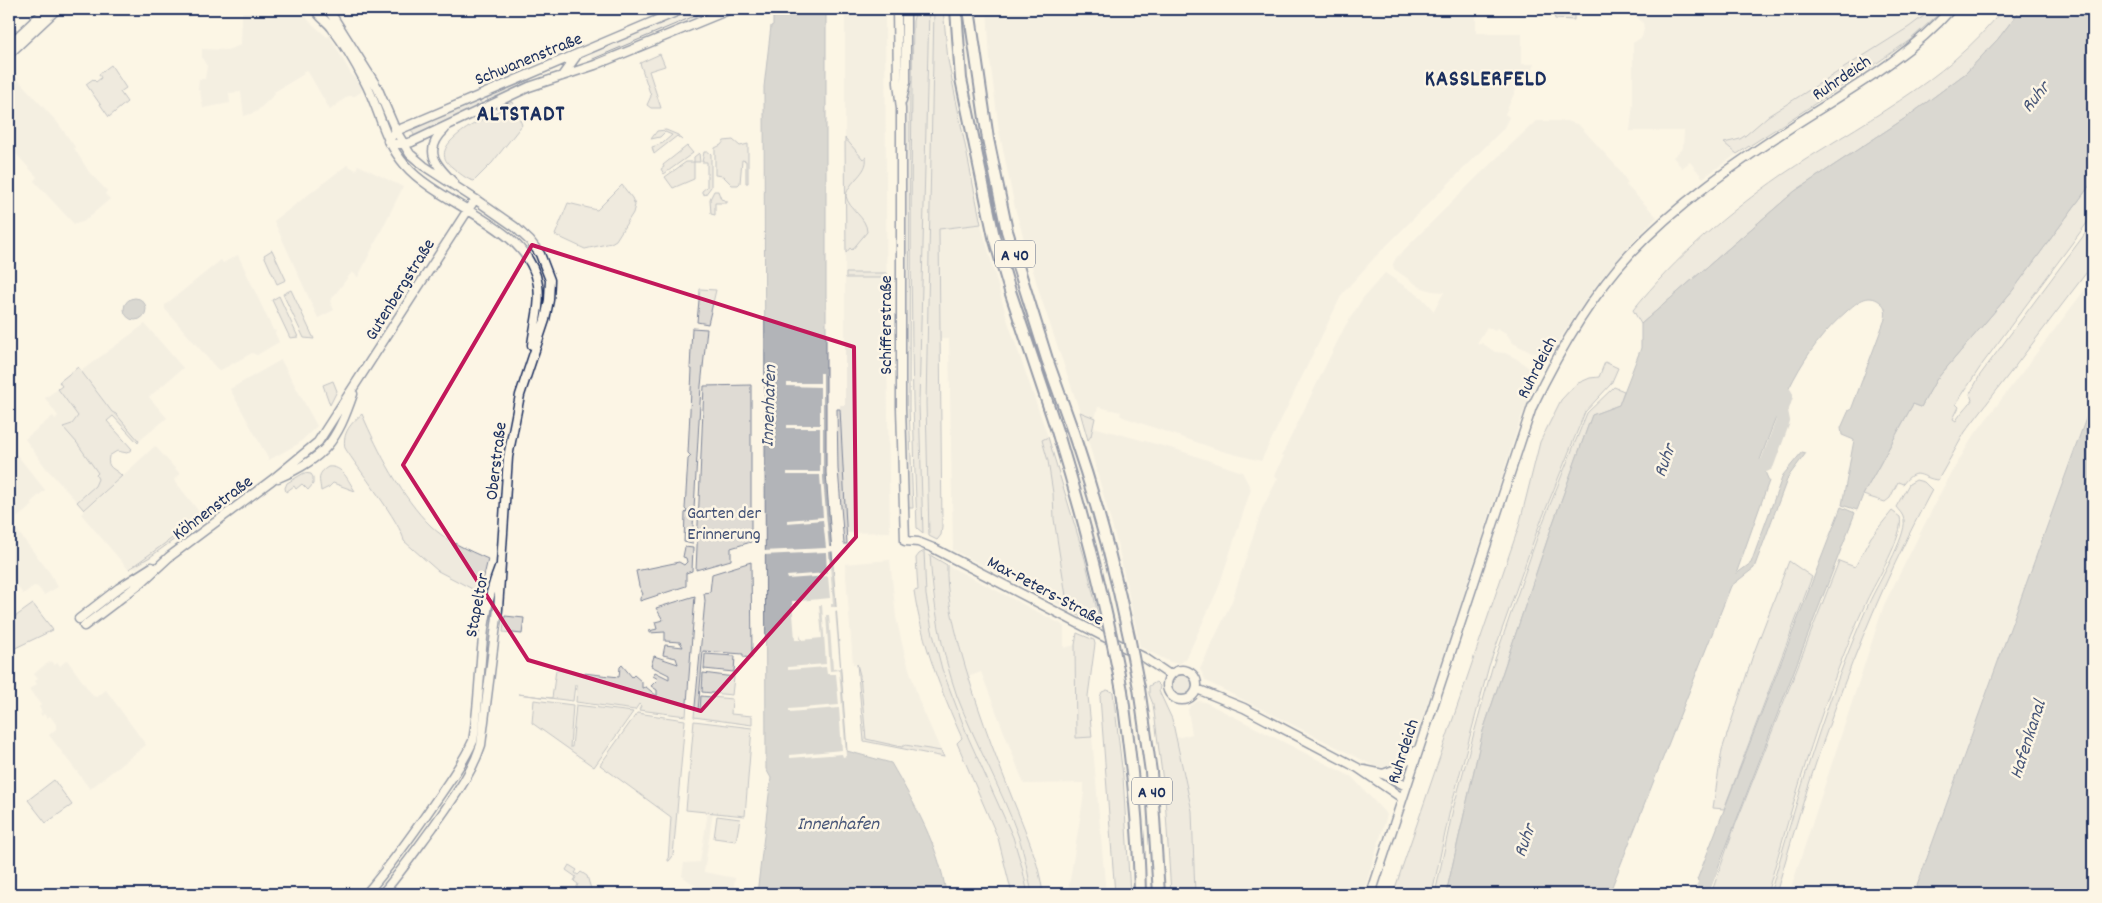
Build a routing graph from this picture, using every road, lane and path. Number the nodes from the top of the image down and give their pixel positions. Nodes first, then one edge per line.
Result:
1 (47, 9) edge
2 (57, 9) edge
3 (314, 9) edge
4 (328, 9) edge
5 (683, 9) edge
6 (731, 9) edge
7 (897, 9) edge
8 (906, 9) edge
9 (956, 9) edge
10 (969, 9) edge
11 (975, 9) edge
12 (1951, 9) edge
13 (9, 45) edge
14 (9, 54) edge
15 (579, 54) junction
16 (978, 74) junction
17 (562, 76) junction
18 (900, 109) junction
19 (452, 122) junction
20 (396, 131) junction
21 (388, 142) junction
22 (404, 144) junction
23 (459, 188) junction
24 (475, 199) junction
25 (467, 211) junction
26 (530, 362) junction
27 (356, 385) junction
28 (322, 438) joint
29 (332, 443) joint
30 (272, 480) junction
31 (905, 541) joint
32 (500, 566) joint
33 (81, 623) dead end
34 (1170, 675) junction
35 (1197, 689) junction
36 (477, 743) junction
37 (1418, 749) junction
38 (1361, 770) junction
39 (1383, 774) junction
40 (1406, 786) junction
41 (1402, 798) junction
42 (366, 894) edge
43 (382, 894) edge
44 (1140, 894) edge
45 (1159, 894) edge
46 (1371, 894) edge

1 - 13 main road
2 - 14 main road
3 - 21 main road, Oberstraße
4 - 20 main road
5 - 15 main road, Schwanenstraße
6 - 17 main road, Schwanenstraße
7 - 18 main road, Schifferstraße
8 - 18 main road, Schifferstraße
9 - 44 highway, A 40, bridge
10 - 16 highway, A 40
11 - 16 highway
12 - 37 main road, Ruhrdeich
15 - 17 main road
15 - 20 main road, Schwanenstraße
16 - 45 highway, A 40, bridge
17 - 19 main road, Schwanenstraße
18 - 31 main road, Schifferstraße
19 - 22 main road, Schwanenstraße
19 - 23 main road, Schwanenstraße
20 - 21 main road, Schwanenstraße
20 - 22 main road
21 - 22 main road, Schwanenstraße
21 - 25 main road, Oberstraße
22 - 23 main road
23 - 24 main road
24 - 25 main road, Gutenbergstraße
24 - 26 main road, Oberstraße
25 - 26 main road, Oberstraße
25 - 27 main road, Gutenbergstraße
26 - 32 main road, Oberstraße
27 - 28 main road, Gutenbergstraße
27 - 29 main road, Gutenbergstraße
28 - 30 main road, Köhnenstraße
29 - 30 main road, Köhnenstraße
30 - 33 main road, Köhnenstraße
31 - 34 main road, Max-Peters-Straße
32 - 36 main road, Stapeltor
34 - 35 main road
34 - 35 main road
35 - 38 main road
36 - 42 main road
36 - 43 main road
37 - 39 main road
37 - 40 main road, Ruhrdeich
38 - 39 main road
38 - 41 main road
39 - 40 main road
40 - 41 main road, Ruhrdeich
41 - 46 main road, Ruhrdeich

